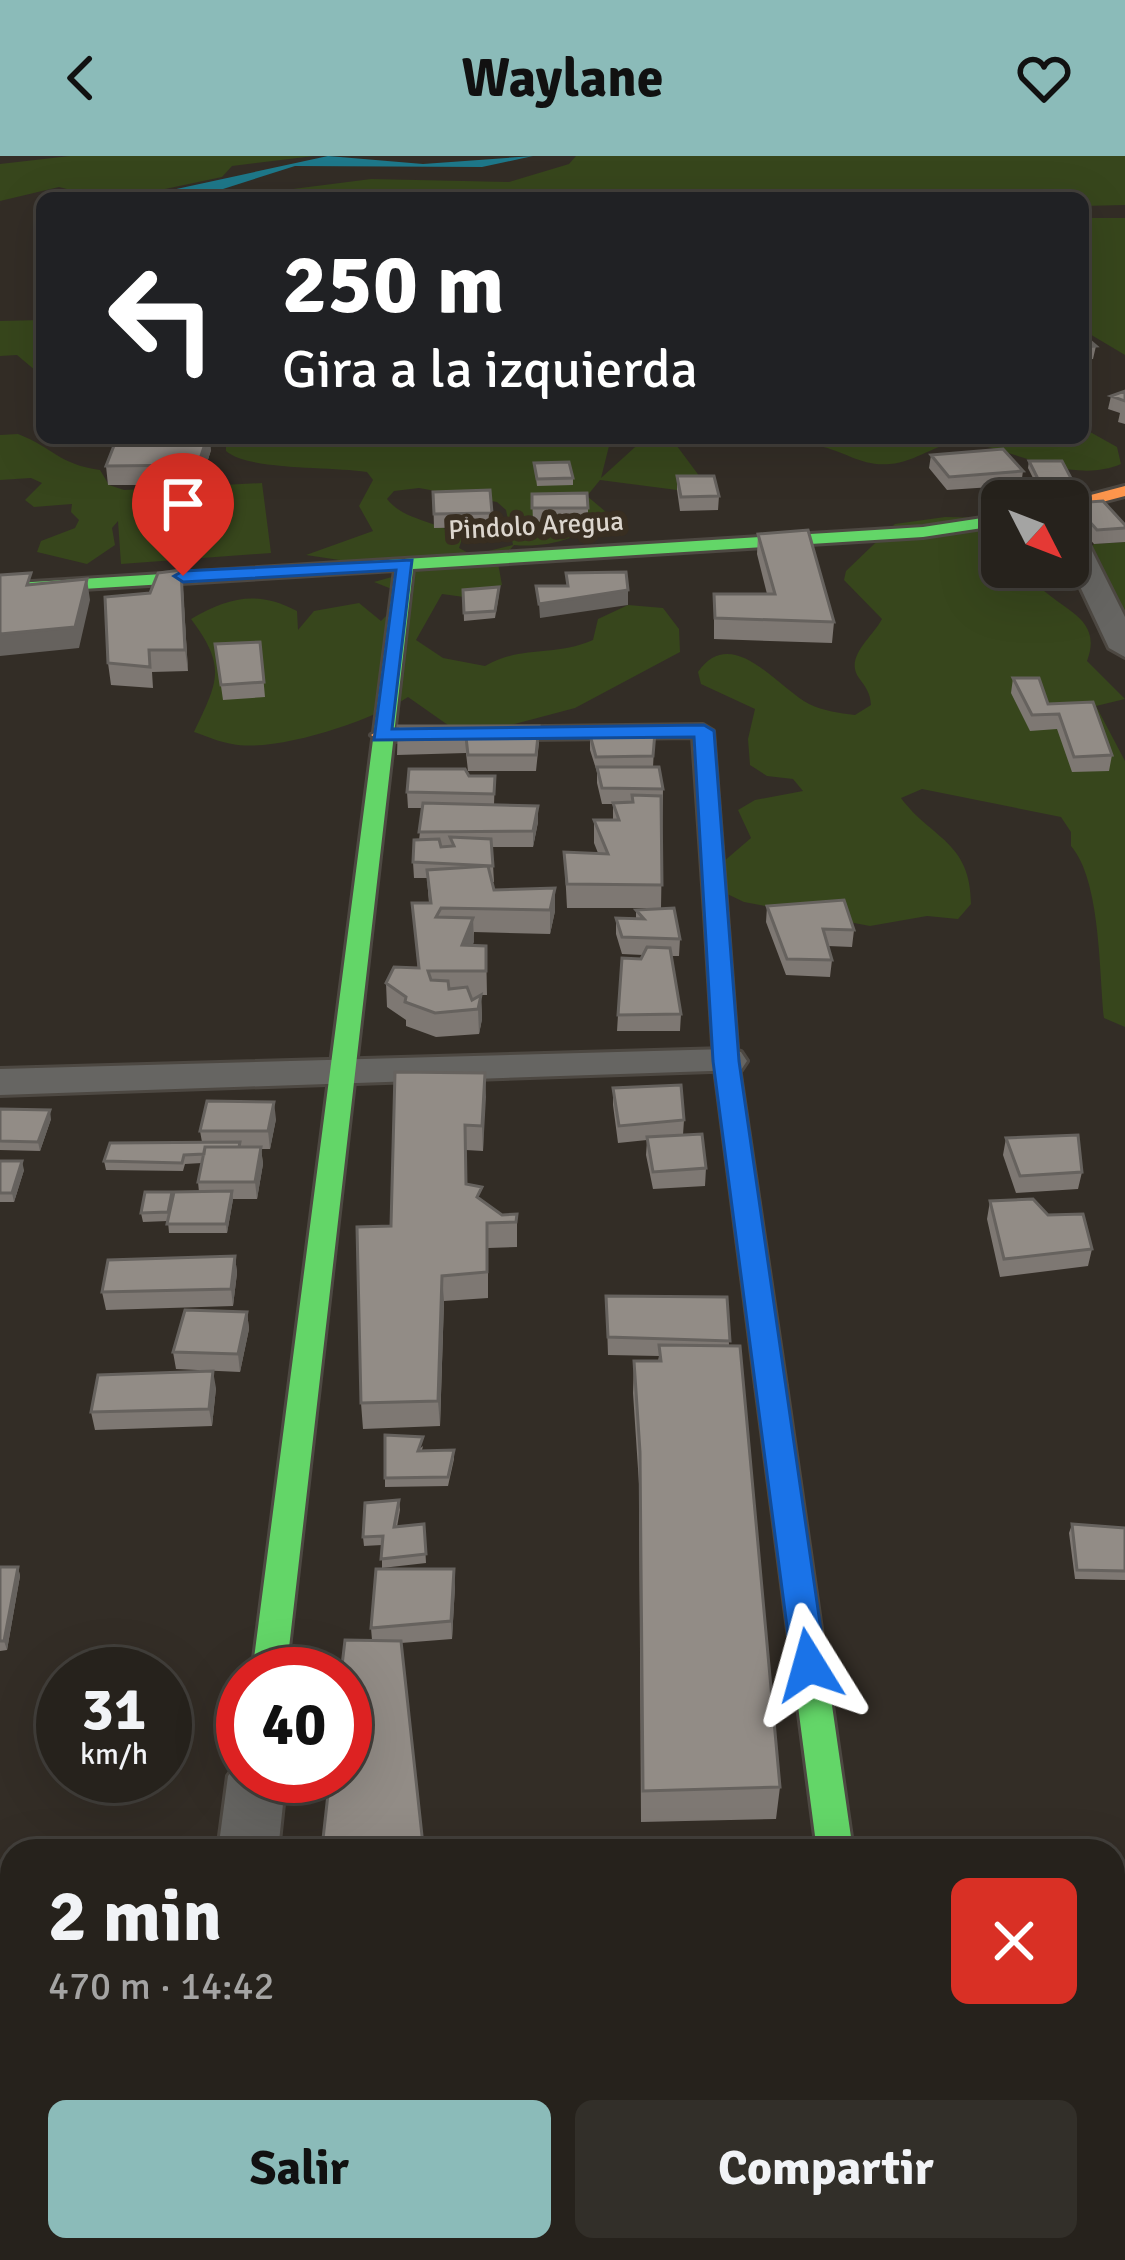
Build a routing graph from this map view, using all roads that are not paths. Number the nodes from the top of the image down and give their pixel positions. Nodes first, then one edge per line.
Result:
1 (1125, 491) edge
2 (1089, 500) edge
3 (981, 523) edge
4 (405, 564) junction
5 (1089, 574) edge
6 (0, 589) edge
7 (1125, 648) edge
8 (381, 735) junction
9 (726, 1061) junction
10 (341, 1072) junction
11 (0, 1082) edge
12 (272, 1647) edge
13 (254, 1803) edge
14 (249, 1839) edge
15 (833, 1839) edge

1 - 2 street
3 - 4 street, Pindolo Aregua
4 - 6 street, Pindolo Aregua
4 - 8 street
5 - 7 street
8 - 9 street
8 - 10 street
9 - 10 street
9 - 15 street
10 - 11 street
10 - 12 street
13 - 14 street

